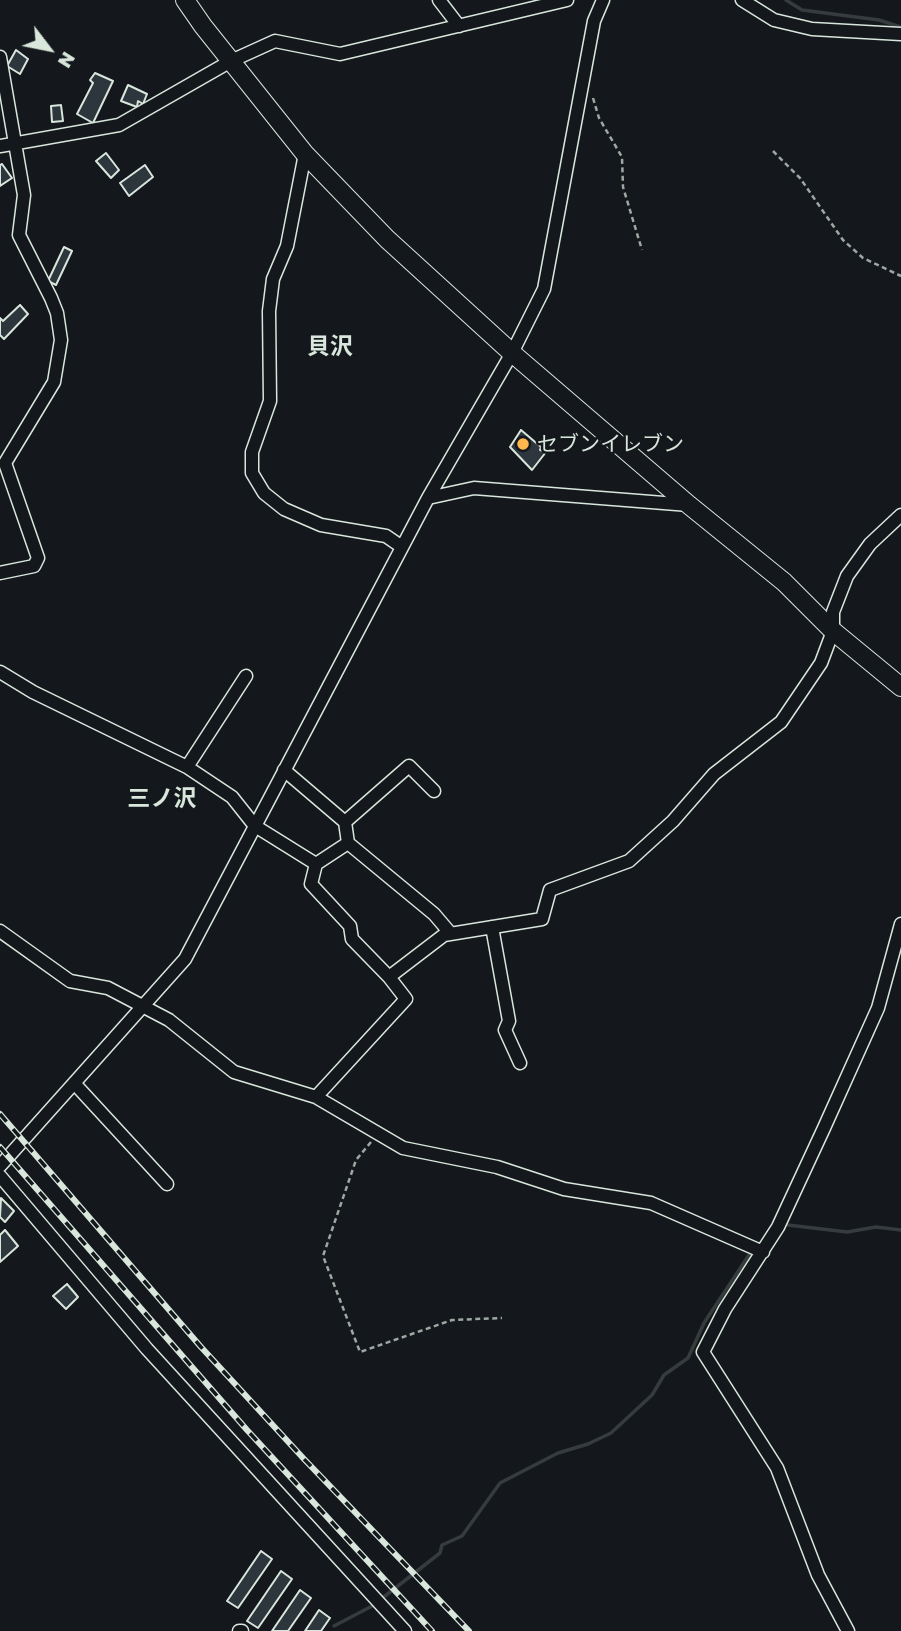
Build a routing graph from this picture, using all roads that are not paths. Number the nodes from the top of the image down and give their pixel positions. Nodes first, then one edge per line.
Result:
1 (186, 0) edge
2 (439, 0) edge
3 (567, 0) edge
4 (603, 0) edge
5 (742, 0) edge
6 (459, 26) junction
7 (901, 34) edge
8 (0, 57) edge
9 (231, 61) junction
10 (15, 144) junction
11 (0, 145) edge
12 (305, 154) junction
13 (512, 354) junction
14 (428, 498) junction
15 (689, 505) junction
16 (901, 516) edge
17 (402, 547) junction
18 (0, 573) edge
19 (832, 631) junction
20 (0, 672) edge
21 (246, 676) dead end
22 (901, 687) edge
23 (187, 767) junction
24 (284, 770) junction
25 (434, 791) dead end
26 (345, 822) junction
27 (255, 826) junction
28 (348, 843) junction
29 (317, 864) junction
30 (901, 924) edge
31 (492, 928) junction
32 (0, 931) edge
33 (451, 934) junction
34 (389, 977) junction
35 (141, 1007) junction
36 (520, 1063) dead end
37 (74, 1083) junction
38 (316, 1097) junction
39 (0, 1166) edge
40 (0, 1176) edge
41 (167, 1184) dead end
42 (763, 1252) junction
43 (405, 1631) edge
44 (848, 1631) edge

1 - 9 street
2 - 6 street
3 - 6 street
4 - 13 street
5 - 7 street
6 - 9 street
8 - 10 street
9 - 10 street
9 - 12 street
10 - 11 street
10 - 18 street
12 - 13 street
12 - 17 street
13 - 14 street
13 - 15 street
14 - 15 street
14 - 17 street
15 - 19 street
16 - 19 street
17 - 24 street
19 - 22 street
19 - 31 street
20 - 23 street
21 - 23 street
23 - 27 street
24 - 26 street
24 - 27 street
25 - 26 street
26 - 28 street
27 - 29 street
27 - 35 street
28 - 29 street
28 - 33 street
29 - 34 street
30 - 42 street
31 - 33 street
31 - 36 street
32 - 35 street
33 - 34 street
34 - 38 street
35 - 37 street
35 - 38 street
37 - 39 street
37 - 41 street
38 - 42 street
40 - 43 street
42 - 44 street

